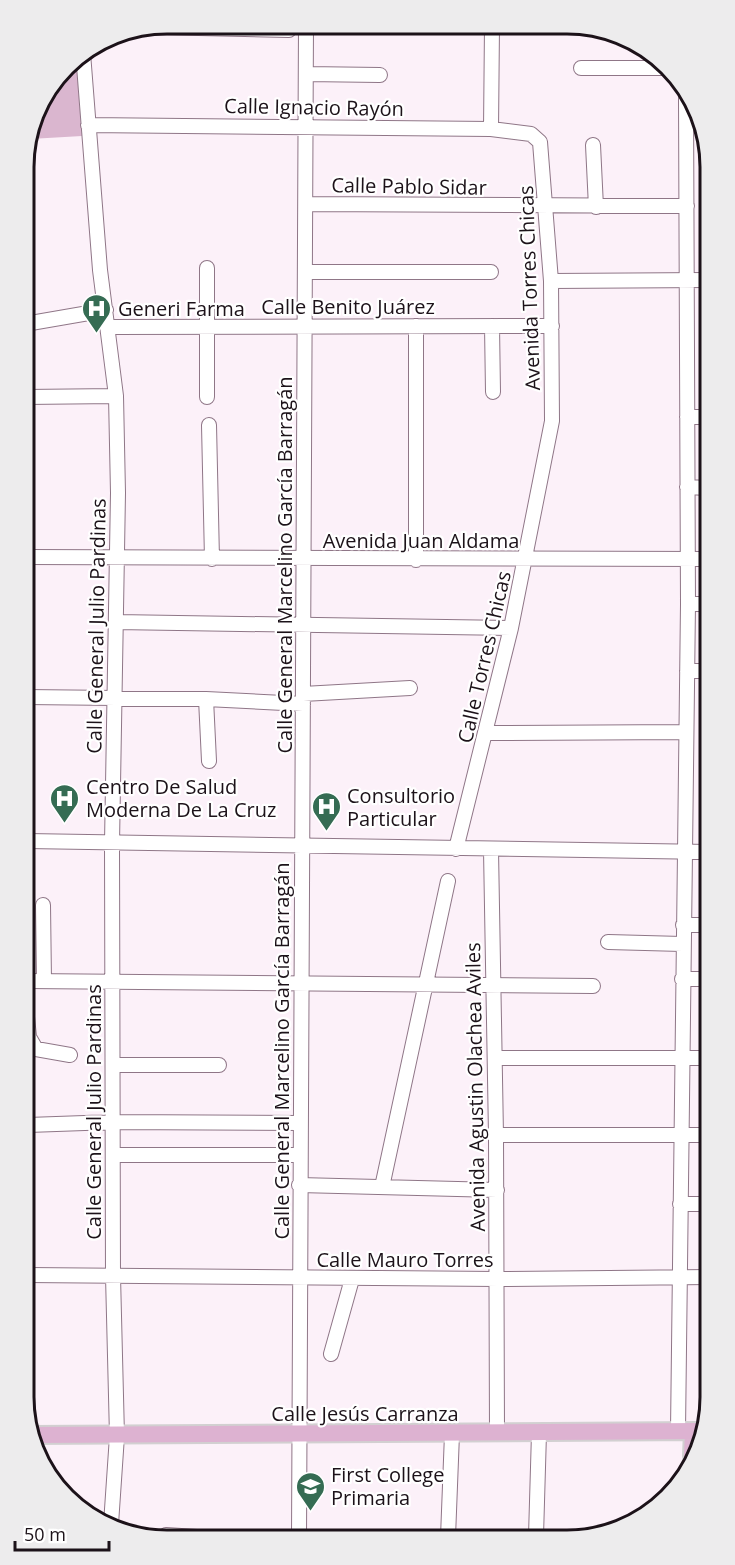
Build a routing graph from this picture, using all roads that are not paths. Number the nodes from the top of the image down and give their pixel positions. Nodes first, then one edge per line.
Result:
1 (306, 34) edge
2 (492, 34) edge
3 (84, 65) edge
4 (581, 68) dead end
5 (654, 68) edge
6 (306, 74) junction
7 (380, 75) dead end
8 (686, 108) edge
9 (88, 125) junction
10 (305, 127) junction
11 (491, 129) junction
12 (537, 138) joint
13 (593, 145) dead end
14 (306, 204) junction
15 (687, 206) junction
16 (547, 207) junction
17 (596, 207) junction
18 (207, 268) dead end
19 (305, 272) junction
20 (491, 273) dead end
21 (687, 280) junction
22 (700, 280) edge
23 (551, 281) junction
24 (106, 310) junction
25 (35, 322) edge
26 (305, 325) junction
27 (207, 326) junction
28 (416, 326) junction
29 (492, 326) junction
30 (552, 326) junction
31 (108, 327) junction
32 (493, 392) dead end
33 (116, 396) junction
34 (35, 397) edge
35 (207, 398) dead end
36 (687, 417) junction
37 (700, 417) edge
38 (209, 425) dead end
39 (549, 438) joint
40 (687, 487) junction
41 (700, 488) edge
42 (35, 557) edge
43 (117, 557) junction
44 (212, 559) junction
45 (304, 559) junction
46 (688, 559) junction
47 (700, 559) edge
48 (416, 560) junction
49 (526, 560) junction
50 (688, 604) junction
51 (700, 604) edge
52 (116, 622) junction
53 (304, 626) junction
54 (511, 628) junction
55 (687, 671) junction
56 (700, 671) edge
57 (410, 688) dead end
58 (35, 696) edge
59 (113, 698) junction
60 (206, 699) junction
61 (303, 699) junction
62 (686, 732) junction
63 (487, 733) junction
64 (209, 761) dead end
65 (34, 841) edge
66 (112, 843) junction
67 (301, 846) junction
68 (456, 849) junction
69 (491, 850) junction
70 (684, 852) junction
71 (700, 852) edge
72 (448, 881) dead end
73 (43, 905) dead end
74 (682, 925) junction
75 (700, 925) edge
76 (608, 942) dead end
77 (682, 944) junction
78 (700, 979) edge
79 (113, 980) junction
80 (682, 980) junction
81 (34, 981) edge
82 (44, 981) junction
83 (302, 982) junction
84 (494, 985) junction
85 (425, 986) junction
86 (593, 986) dead end
87 (34, 1046) edge
88 (70, 1055) dead end
89 (495, 1058) junction
90 (682, 1058) junction
91 (700, 1058) edge
92 (113, 1065) junction
93 (219, 1065) dead end
94 (113, 1122) junction
95 (300, 1122) junction
96 (34, 1125) edge
97 (496, 1135) junction
98 (681, 1135) junction
99 (700, 1135) edge
100 (113, 1155) junction
101 (300, 1155) junction
102 (299, 1185) junction
103 (382, 1187) junction
104 (497, 1190) junction
105 (680, 1204) junction
106 (700, 1204) edge
107 (34, 1275) edge
108 (112, 1276) junction
109 (679, 1277) junction
110 (700, 1277) edge
111 (300, 1278) junction
112 (352, 1279) junction
113 (497, 1279) junction
114 (331, 1354) dead end
115 (691, 1431) edge
116 (497, 1433) junction
117 (538, 1433) junction
118 (300, 1434) junction
119 (452, 1434) junction
120 (40, 1435) edge
121 (117, 1436) junction
122 (111, 1518) edge
123 (299, 1530) edge
124 (448, 1530) edge
125 (536, 1530) edge

1 - 6 street, Calle General Marcelino García Barragán
2 - 11 street
3 - 9 street, Calle General Julio Pardinas
4 - 5 street
6 - 7 street
6 - 10 street, Calle General Marcelino García Barragán
8 - 15 street
9 - 10 street, Calle Ignacio Rayón
9 - 24 street, Calle General Julio Pardinas
10 - 11 street, Calle Ignacio Rayón
10 - 14 street, Calle General Marcelino García Barragán
11 - 12 street, Calle Ignacio Rayón
12 - 16 street, Avenida Torres Chicas
13 - 17 street
14 - 16 street, Calle Pablo Sidar
14 - 19 street, Calle General Marcelino García Barragán
15 - 17 street, Calle Pablo Sidar
15 - 21 street
16 - 17 street, Calle Pablo Sidar
16 - 23 street, Avenida Torres Chicas
18 - 27 street
19 - 20 street
19 - 26 street, Calle General Marcelino García Barragán
21 - 22 street
21 - 23 street
21 - 36 street
23 - 30 street, Avenida Torres Chicas
24 - 25 street
24 - 31 street, Calle General Julio Pardinas
26 - 27 street, Calle Benito Juárez
26 - 28 street, Calle Benito Juárez
26 - 45 street, Calle General Marcelino García Barragán
27 - 31 street, Calle Benito Juárez
27 - 35 street
28 - 29 street, Calle Benito Juárez
28 - 48 street
29 - 30 street, Calle Benito Juárez
29 - 32 street
30 - 39 street, Avenida Torres Chicas
31 - 33 street, Calle General Julio Pardinas
33 - 34 street
33 - 43 street, Calle General Julio Pardinas
36 - 37 street
36 - 40 street
38 - 44 street
39 - 49 street, Calle Torres Chicas
40 - 41 street
40 - 46 street
42 - 43 street, Avenida Juan Aldama
43 - 44 street, Avenida Juan Aldama
43 - 52 street, Calle General Julio Pardinas
44 - 45 street, Avenida Juan Aldama
45 - 48 street, Avenida Juan Aldama
45 - 53 street, Calle General Marcelino García Barragán
46 - 47 street, Avenida Juan Aldama
46 - 49 street, Avenida Juan Aldama
46 - 50 street
48 - 49 street, Avenida Juan Aldama
49 - 54 street, Calle Torres Chicas
50 - 51 street
50 - 55 street
52 - 53 street
52 - 59 street, Calle General Julio Pardinas
53 - 54 street
53 - 61 street, Calle General Marcelino García Barragán
54 - 63 street, Calle Torres Chicas
55 - 56 street
55 - 62 street
57 - 61 street
58 - 59 street
59 - 60 street
59 - 66 street, Calle General Julio Pardinas
60 - 61 street
60 - 64 street
61 - 67 street, Calle General Marcelino García Barragán
62 - 63 street
62 - 70 street
63 - 68 street, Calle Torres Chicas
65 - 66 street
66 - 67 street
66 - 79 street, Calle General Julio Pardinas
67 - 68 street
67 - 83 street, Calle General Marcelino García Barragán
68 - 69 street
69 - 70 street
69 - 84 street, Avenida Agustin Olachea Aviles
70 - 71 street
70 - 74 street
72 - 85 street
73 - 82 street
74 - 75 street
74 - 77 street
76 - 77 street
77 - 80 street
78 - 80 street
79 - 82 street
79 - 83 street
79 - 92 street, Calle General Julio Pardinas
80 - 90 street
81 - 82 street
83 - 85 street
83 - 95 street, Calle General Marcelino García Barragán
84 - 85 street
84 - 86 street
84 - 89 street, Avenida Agustin Olachea Aviles
85 - 103 street
87 - 88 street
89 - 90 street
89 - 97 street, Avenida Agustin Olachea Aviles
90 - 91 street
90 - 98 street
92 - 93 street
92 - 94 street, Calle General Julio Pardinas
94 - 95 street
94 - 96 street
94 - 100 street, Calle General Julio Pardinas
95 - 101 street, Calle General Marcelino García Barragán
97 - 98 street
97 - 104 street, Avenida Agustin Olachea Aviles
98 - 99 street
98 - 105 street
100 - 101 street
100 - 108 street, Calle General Julio Pardinas
101 - 102 street, Calle General Marcelino García Barragán
102 - 103 street
102 - 111 street, Calle General Marcelino García Barragán
103 - 104 street
104 - 113 street, Avenida Agustin Olachea Aviles
105 - 106 street
105 - 109 street
107 - 108 street, Calle Mauro Torres
108 - 111 street, Calle Mauro Torres
108 - 121 street, Calle General Julio Pardinas
109 - 110 street, Calle Mauro Torres
109 - 113 street, Calle Mauro Torres
109 - 115 street
111 - 112 street, Calle Mauro Torres
111 - 118 street, Calle General Marcelino García Barragán
112 - 113 street, Calle Mauro Torres
112 - 114 street
113 - 116 street, Avenida Agustin Olachea Aviles
115 - 117 main road, Calle Jesús Carranza
116 - 117 main road, Calle Jesús Carranza
116 - 119 main road, Calle Jesús Carranza
117 - 125 street
118 - 119 main road, Calle Jesús Carranza
118 - 121 main road, Calle Jesús Carranza
118 - 123 street, Calle General Marcelino García Barragán
119 - 124 street
120 - 121 main road, Calle Jesús Carranza
121 - 122 street, Calle General Julio Pardinas

